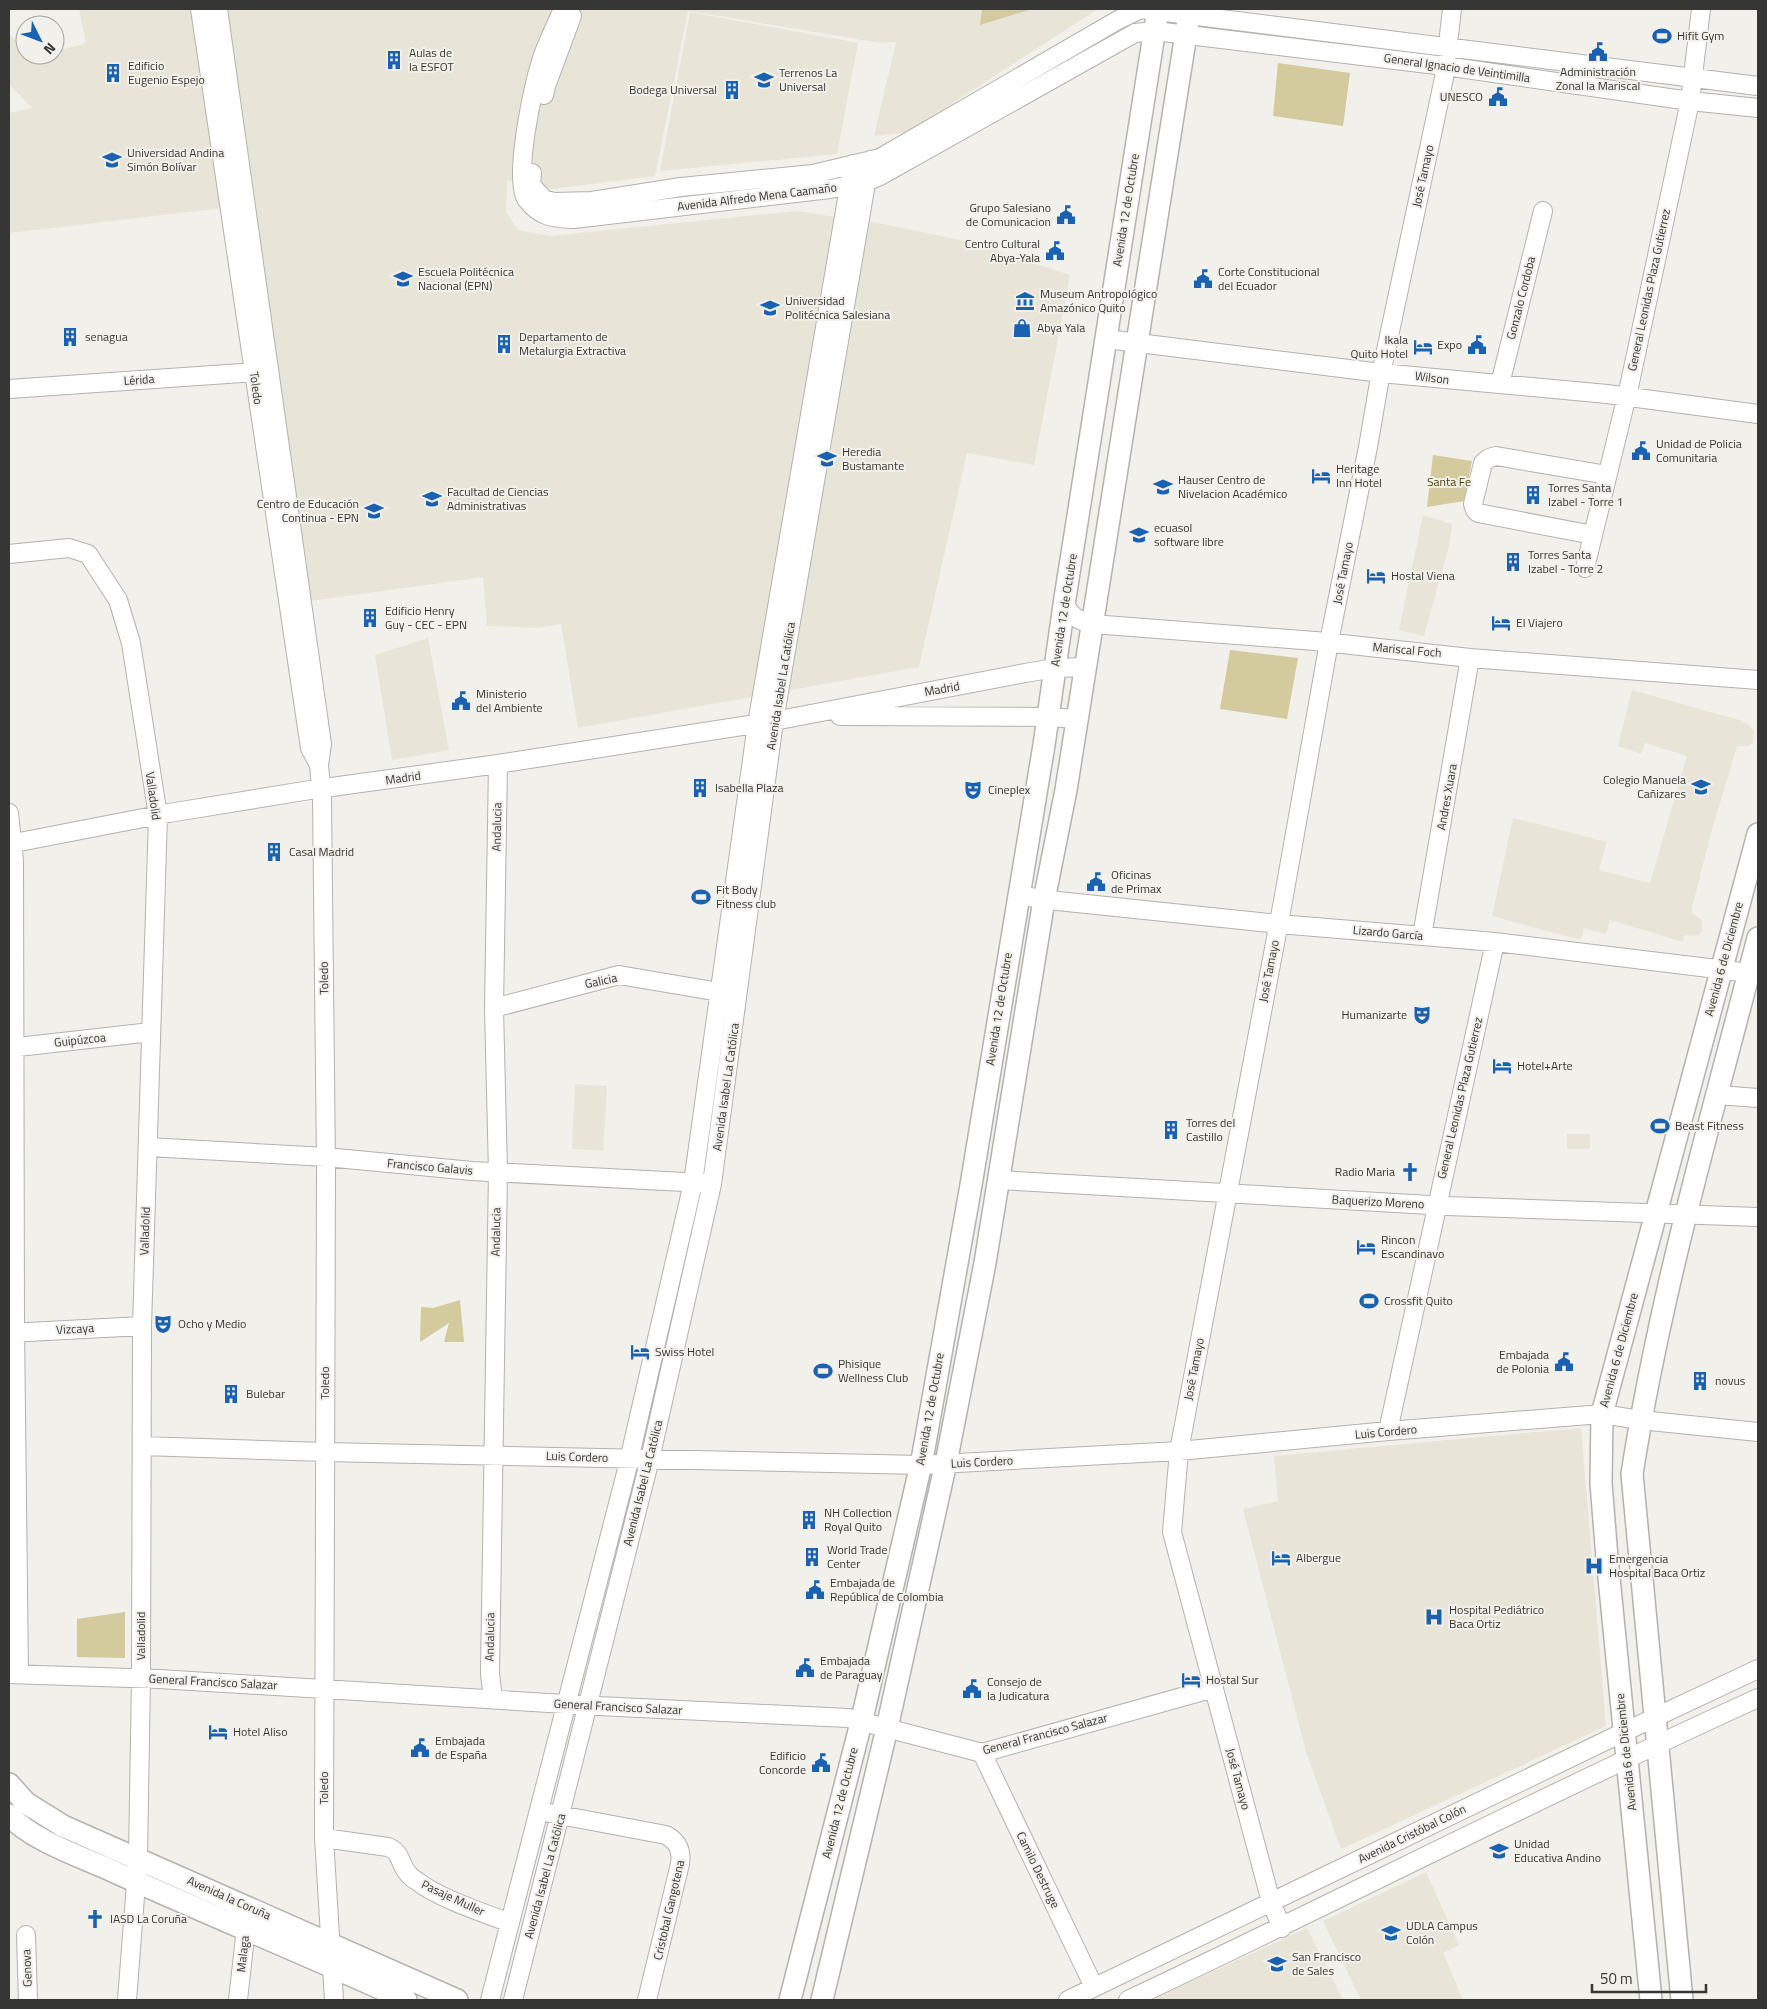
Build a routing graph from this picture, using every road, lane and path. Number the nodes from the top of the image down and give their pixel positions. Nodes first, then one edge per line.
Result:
1 (200, 9) edge
2 (218, 9) edge
3 (563, 9) edge
4 (574, 9) edge
5 (1452, 9) edge
6 (1701, 9) edge
7 (1189, 12) edge
8 (1157, 17) edge
9 (1186, 36) junction
10 (1447, 48) junction
11 (1445, 66) junction
12 (1694, 78) junction
13 (1758, 86) edge
14 (1690, 102) junction
15 (1758, 108) edge
16 (862, 162) junction
17 (858, 183) junction
18 (541, 205) junction
19 (1543, 211) dead end
20 (1106, 339) junction
21 (1137, 344) junction
22 (262, 370) junction
23 (1381, 373) junction
24 (1500, 384) junction
25 (9, 389) edge
26 (1626, 396) junction
27 (1758, 414) edge
28 (1607, 475) junction
29 (1593, 535) junction
30 (9, 554) edge
31 (1585, 568) dead end
32 (1064, 603) junction
33 (1092, 624) junction
34 (1329, 642) junction
35 (1470, 658) junction
36 (1086, 667) junction
37 (1055, 668) junction
38 (1758, 680) edge
39 (799, 716) junction
40 (1048, 717) junction
41 (1077, 719) junction
42 (765, 723) junction
43 (498, 764) junction
44 (322, 790) junction
45 (9, 813) edge
46 (158, 816) junction
47 (1758, 834) edge
48 (11, 844) edge
49 (1018, 895) junction
50 (1044, 900) junction
51 (1279, 924) junction
52 (1422, 936) junction
53 (1758, 938) edge
54 (1496, 942) junction
55 (1720, 970) junction
56 (1754, 974) edge
57 (720, 992) junction
58 (738, 996) junction
59 (494, 1008) junction
60 (151, 1032) junction
61 (11, 1047) edge
62 (1717, 1096) junction
63 (1758, 1098) edge
64 (148, 1146) junction
65 (326, 1156) junction
66 (498, 1172) junction
67 (999, 1180) junction
68 (694, 1183) junction
69 (712, 1184) junction
70 (1228, 1194) junction
71 (1436, 1205) junction
72 (1656, 1212) junction
73 (1685, 1215) junction
74 (1758, 1217) edge
75 (142, 1326) junction
76 (12, 1332) edge
77 (1602, 1414) junction
78 (1640, 1420) junction
79 (1388, 1431) junction
80 (1758, 1432) edge
81 (143, 1446) junction
82 (1179, 1451) junction
83 (325, 1452) junction
84 (493, 1454) junction
85 (629, 1459) junction
86 (650, 1459) junction
87 (945, 1464) junction
88 (921, 1465) junction
89 (1758, 1670) edge
90 (14, 1673) edge
91 (141, 1678) junction
92 (324, 1688) junction
93 (1214, 1688) junction
94 (1758, 1698) edge
95 (493, 1699) junction
96 (566, 1704) junction
97 (588, 1705) junction
98 (1656, 1718) junction
99 (862, 1720) junction
100 (886, 1728) junction
101 (1624, 1732) junction
102 (1658, 1744) junction
103 (982, 1753) junction
104 (1626, 1758) junction
105 (9, 1784) edge
106 (539, 1810) junction
107 (561, 1815) junction
108 (9, 1816) edge
109 (324, 1838) junction
110 (138, 1858) junction
111 (137, 1882) junction
112 (1271, 1902) junction
113 (250, 1919) junction
114 (510, 1923) junction
115 (1282, 1928) junction
116 (26, 1935) dead end
117 (329, 1943) junction
118 (332, 1966) junction
119 (1094, 1987) junction
120 (28, 2000) edge
121 (126, 2000) edge
122 (238, 2000) edge
123 (334, 2000) edge
124 (406, 2000) edge
125 (457, 2000) edge
126 (490, 2000) edge
127 (513, 2000) edge
128 (647, 2000) edge
129 (790, 2000) edge
130 (822, 2000) edge
131 (1068, 2000) edge
132 (1128, 2000) edge
133 (1651, 2000) edge
134 (1682, 2000) edge

1 - 22 street, Toledo
2 - 22 street, Toledo
3 - 18 street
4 - 18 street
5 - 10 street, José Tamayo
6 - 12 street, General Leonidas Plaza Gutierrez
7 - 8 street, General Ignacio de Veintimilla
7 - 9 main road, Avenida 12 de Octubre
7 - 10 street, General Ignacio de Veintimilla
8 - 9 street, General Ignacio de Veintimilla
8 - 16 street, Avenida Alfredo Mena Caamaño
8 - 17 street, Avenida Alfredo Mena Caamaño
8 - 20 main road, Avenida 12 de Octubre
9 - 11 street, General Ignacio de Veintimilla
9 - 21 main road, Avenida 12 de Octubre
10 - 11 street, José Tamayo
10 - 12 street, General Ignacio de Veintimilla
11 - 14 street, General Ignacio de Veintimilla
11 - 23 street, José Tamayo
12 - 13 street, General Ignacio de Veintimilla
12 - 14 street, General Leonidas Plaza Gutierrez
14 - 15 street, General Ignacio de Veintimilla
14 - 26 street, General Leonidas Plaza Gutierrez
16 - 17 street, Avenida Isabel La Católica
16 - 18 street, Avenida Alfredo Mena Caamaño
17 - 18 street, Avenida Alfredo Mena Caamaño
17 - 42 street, Avenida Isabel La Católica
19 - 24 street, Gonzalo Cordoba
20 - 21 street, Wilson
20 - 32 main road, Avenida 12 de Octubre
21 - 23 street, Wilson
21 - 33 main road, Avenida 12 de Octubre
22 - 25 street, Lérida
22 - 44 street, Toledo
23 - 24 street, Wilson
23 - 34 street, José Tamayo
24 - 26 street, Wilson
26 - 27 street, Wilson
26 - 28 street, General Leonidas Plaza Gutierrez
28 - 29 street, General Leonidas Plaza Gutierrez
28 - 29 street
29 - 31 street, General Leonidas Plaza Gutierrez
30 - 46 street, Valladolid
32 - 33 street, Mariscal Foch
32 - 37 main road, Avenida 12 de Octubre
33 - 34 street, Mariscal Foch
33 - 36 main road, Avenida 12 de Octubre
34 - 35 street, Mariscal Foch
34 - 51 street, José Tamayo
35 - 38 street, Mariscal Foch
35 - 52 street, Andres Xuara
36 - 37 street, Madrid
36 - 41 main road, Avenida 12 de Octubre
37 - 39 street, Madrid
37 - 40 main road, Avenida 12 de Octubre
39 - 40 street, Madrid
39 - 42 street, Madrid
40 - 41 street, Madrid
40 - 49 main road, Avenida 12 de Octubre
41 - 50 main road, Avenida 12 de Octubre
42 - 43 street, Madrid
42 - 57 street, Avenida Isabel La Católica
42 - 58 street, Avenida Isabel La Católica
43 - 44 street, Madrid
43 - 59 street, Andalucia
44 - 46 street, Madrid
44 - 65 street, Toledo
45 - 48 street
46 - 48 street, Madrid
46 - 60 street, Valladolid
47 - 55 main road, Avenida 6 de Diciembre
48 - 61 street
49 - 50 street, Lizardo García
49 - 88 main road, Avenida 12 de Octubre
50 - 51 street, Lizardo García
50 - 67 main road, Avenida 12 de Octubre
51 - 52 street, Lizardo García
51 - 70 street, José Tamayo
52 - 54 street, Lizardo García
53 - 56 main road
54 - 55 street, Lizardo García
54 - 71 street, General Leonidas Plaza Gutierrez
55 - 56 street, Lizardo García
55 - 72 main road, Avenida 6 de Diciembre
56 - 62 main road
57 - 58 street, Galicia
57 - 59 street, Galicia
57 - 68 street, Avenida Isabel La Católica
58 - 69 street, Avenida Isabel La Católica
59 - 66 street, Andalucia
60 - 61 street, Guipúzcoa
60 - 64 street, Valladolid
61 - 76 street
62 - 63 street
62 - 73 main road
64 - 65 street, Francisco Galavis
64 - 75 street, Valladolid
65 - 66 street, Francisco Galavis
65 - 83 street, Toledo
66 - 68 street, Francisco Galavis
66 - 84 street, Andalucia
67 - 70 street, Baquerizo Moreno
67 - 87 main road, Avenida 12 de Octubre
68 - 69 street, Francisco Galavis
68 - 85 street, Avenida Isabel La Católica
69 - 86 street, Avenida Isabel La Católica
70 - 71 street, Baquerizo Moreno
70 - 82 street, José Tamayo
71 - 72 street, Baquerizo Moreno
71 - 79 street, General Leonidas Plaza Gutierrez
72 - 73 street, Baquerizo Moreno
72 - 77 main road, Avenida 6 de Diciembre
73 - 74 street, Baquerizo Moreno
73 - 78 main road
75 - 76 street, Vizcaya
75 - 81 street, Valladolid
76 - 90 street
77 - 78 street, Luis Cordero
77 - 79 street, Luis Cordero
77 - 101 main road, Avenida 6 de Diciembre
78 - 80 street, Luis Cordero
78 - 98 main road
79 - 82 street, Luis Cordero
81 - 83 street, Luis Cordero
81 - 91 street, Valladolid
82 - 87 street, Luis Cordero
82 - 93 street, José Tamayo
83 - 84 street, Luis Cordero
83 - 92 street, Toledo
84 - 85 street, Luis Cordero
84 - 95 street, Andalucia
85 - 86 street, Luis Cordero
85 - 96 street, Avenida Isabel La Católica
86 - 88 street, Luis Cordero
86 - 97 street, Avenida Isabel La Católica
87 - 88 street, Luis Cordero
87 - 100 main road, Avenida 12 de Octubre
88 - 99 main road, Avenida 12 de Octubre
89 - 98 street, Avenida Cristóbal Colón
90 - 91 street, General Francisco Salazar
91 - 92 street, General Francisco Salazar
91 - 110 street, Valladolid
92 - 95 street, General Francisco Salazar
92 - 109 street, Toledo
93 - 103 street, General Francisco Salazar
93 - 112 street, José Tamayo
94 - 102 street
95 - 96 street, General Francisco Salazar
96 - 97 street, General Francisco Salazar
96 - 106 street, Avenida Isabel La Católica
97 - 99 street, General Francisco Salazar
97 - 107 street, Avenida Isabel La Católica
98 - 101 street, Avenida Cristóbal Colón
98 - 102 main road
99 - 100 street, General Francisco Salazar
99 - 129 main road, Avenida 12 de Octubre
100 - 103 street, General Francisco Salazar
100 - 130 main road, Avenida 12 de Octubre
101 - 104 main road, Avenida 6 de Diciembre
101 - 112 street, Avenida Cristóbal Colón
102 - 104 street
102 - 134 main road
103 - 119 street, Camilo Destruge
104 - 115 street
104 - 133 main road, Avenida 6 de Diciembre
105 - 110 main road, Avenida la Coruña
106 - 107 street, Cristobal Gangotena
106 - 114 street, Avenida Isabel La Católica
107 - 127 street, Avenida Isabel La Católica
107 - 128 street, Cristobal Gangotena
108 - 111 main road, Avenida la Coruña
109 - 114 street, Pasaje Muller
109 - 117 street, Toledo
110 - 111 street, Valladolid
110 - 113 main road, Avenida la Coruña
111 - 113 main road, Avenida la Coruña
111 - 121 street, Valladolid
112 - 115 street, José Tamayo
112 - 119 street, Avenida Cristóbal Colón
113 - 117 main road, Avenida la Coruña
113 - 118 main road, Avenida la Coruña
113 - 122 street, Malaga
114 - 126 street, Avenida Isabel La Católica
115 - 132 street
116 - 120 street, Genova
117 - 118 street, Toledo
117 - 125 main road, Avenida la Coruña
118 - 123 street, Toledo
118 - 124 main road, Avenida la Coruña
119 - 131 street, Avenida Cristóbal Colón

